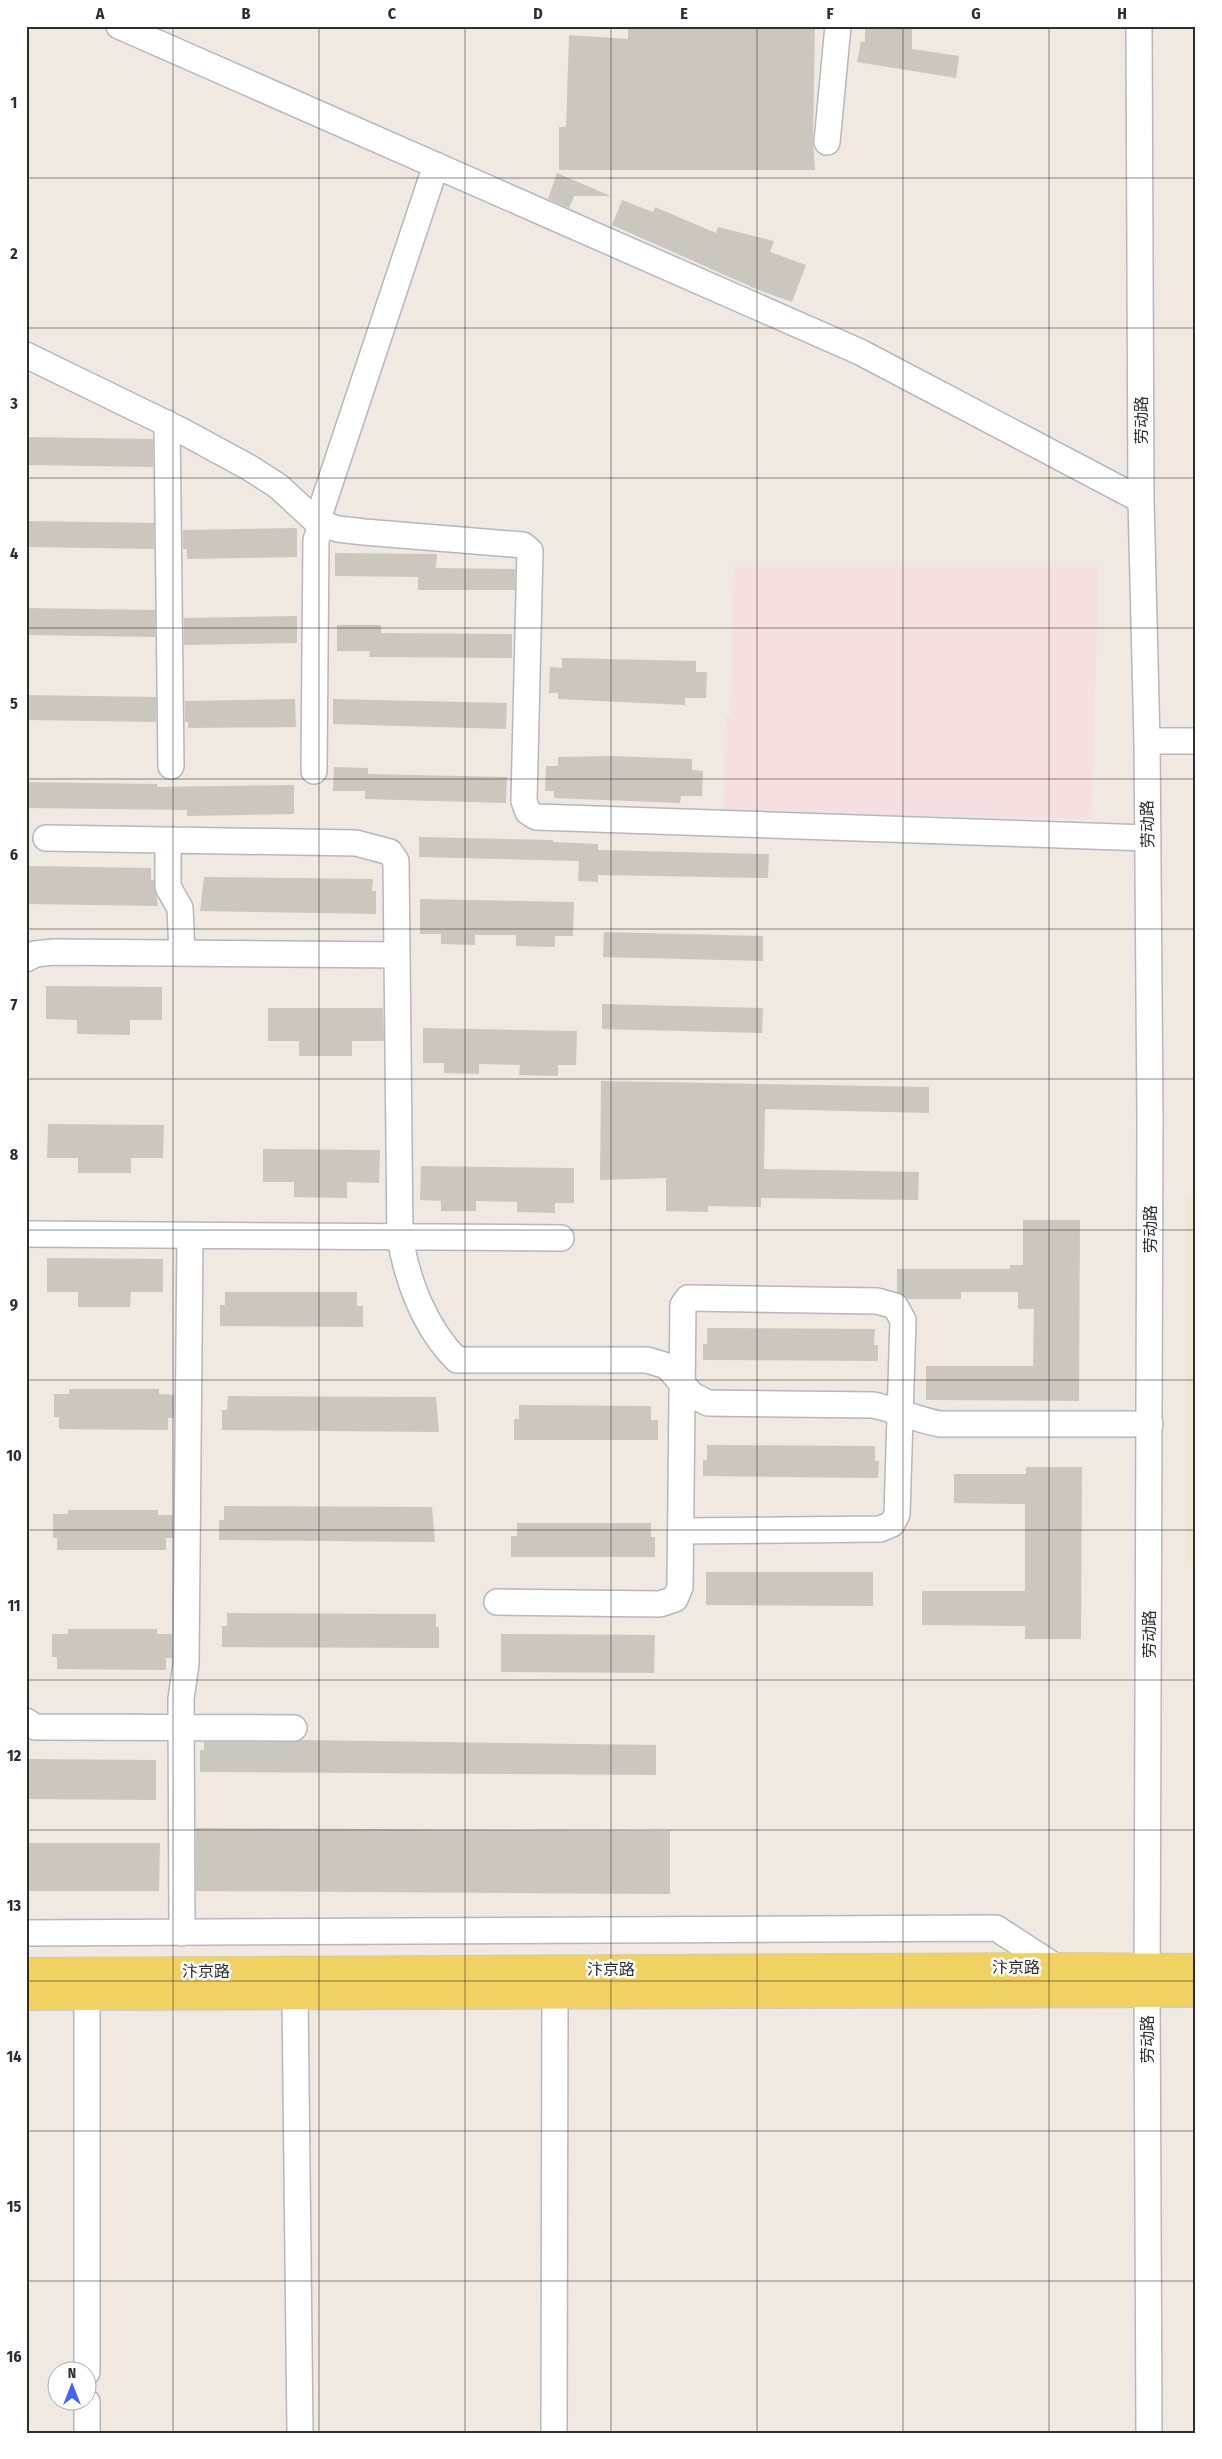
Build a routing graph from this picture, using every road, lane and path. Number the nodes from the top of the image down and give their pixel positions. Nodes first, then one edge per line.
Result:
1 (119, 26) edge
2 (838, 26) edge
3 (1139, 26) edge
4 (827, 142) dead end
5 (436, 165) junction
6 (26, 355) edge
7 (167, 423) junction
8 (1142, 500) junction
9 (319, 522) junction
10 (1147, 741) junction
11 (1196, 741) edge
12 (171, 766) dead end
13 (314, 771) dead end
14 (46, 838) dead end
15 (1148, 838) junction
16 (168, 840) junction
17 (182, 953) junction
18 (397, 955) junction
19 (26, 959) edge
20 (26, 1234) edge
21 (190, 1236) junction
22 (400, 1237) junction
23 (561, 1238) dead end
24 (682, 1384) junction
25 (901, 1412) junction
26 (1150, 1424) junction
27 (681, 1531) junction
28 (497, 1602) dead end
29 (26, 1722) edge
30 (181, 1728) junction
31 (294, 1728) dead end
32 (182, 1933) junction
33 (26, 1934) edge
34 (1056, 1967) junction
35 (1196, 1968) edge
36 (26, 1972) edge
37 (1147, 1981) junction
38 (1196, 1993) edge
39 (555, 1994) junction
40 (295, 1995) junction
41 (26, 1996) edge
42 (87, 1996) junction
43 (87, 2362) edge
44 (87, 2412) edge
45 (87, 2433) edge
46 (300, 2433) edge
47 (554, 2433) edge
48 (1149, 2433) edge

1 - 5 street
2 - 4 street
3 - 8 street, 劳动路
5 - 8 street
5 - 9 street
6 - 7 street
7 - 9 street
7 - 12 street
8 - 10 street, 劳动路
9 - 13 street
9 - 15 street
10 - 11 street
10 - 15 street, 劳动路
14 - 16 street
15 - 26 street, 劳动路
16 - 17 street
16 - 18 street
17 - 18 street
17 - 19 street
18 - 22 street
20 - 21 street
21 - 22 street
21 - 30 street
22 - 23 street
22 - 24 street
24 - 25 street
24 - 25 street
24 - 27 street
25 - 26 street
25 - 27 street
26 - 37 street, 劳动路
27 - 28 street
29 - 30 street
30 - 31 street
30 - 32 street
32 - 33 street
32 - 34 street
34 - 36 main road, 汴京路
34 - 37 main road, 汴京路
35 - 37 main road, 汴京路
37 - 38 main road, 汴京路
37 - 39 main road, 汴京路
37 - 48 street, 劳动路
39 - 40 main road, 汴京路
39 - 47 street
40 - 42 main road, 汴京路
40 - 46 street
41 - 42 main road, 汴京路
42 - 43 street
44 - 45 street

